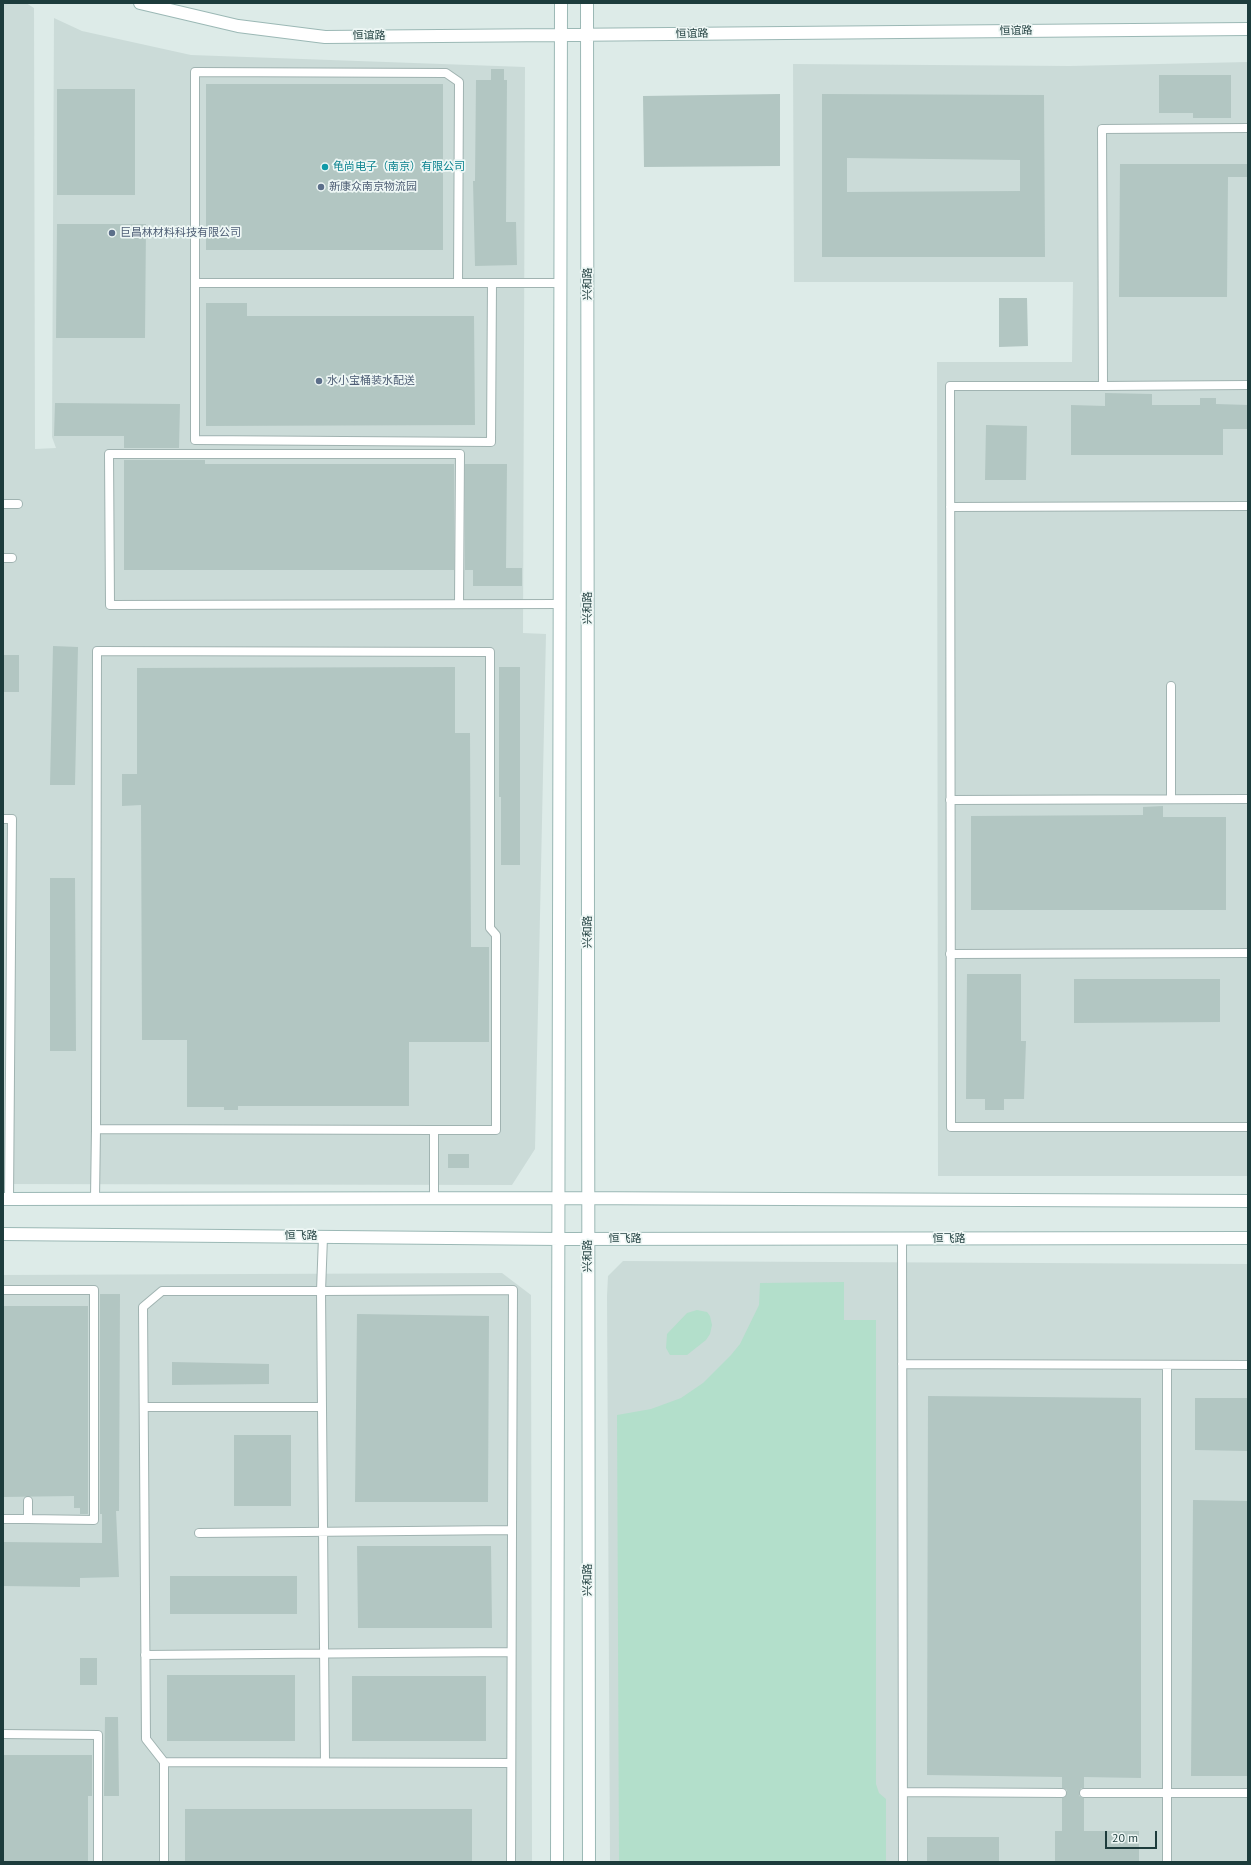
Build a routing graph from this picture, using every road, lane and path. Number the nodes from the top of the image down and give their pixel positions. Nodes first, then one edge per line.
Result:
1 (140, 3) edge
2 (561, 3) edge
3 (587, 3) edge
4 (1248, 29) edge
5 (562, 35) junction
6 (588, 35) junction
7 (1248, 128) edge
8 (195, 283) junction
9 (458, 283) junction
10 (492, 283) junction
11 (561, 283) junction
12 (1248, 385) edge
13 (1103, 386) junction
14 (3, 504) edge
15 (18, 504) dead end
16 (1248, 506) edge
17 (950, 507) junction
18 (3, 558) edge
19 (12, 558) dead end
20 (459, 604) junction
21 (560, 604) junction
22 (1171, 686) dead end
23 (1171, 799) junction
24 (1248, 799) edge
25 (950, 800) junction
26 (3, 819) edge
27 (1248, 953) edge
28 (950, 954) junction
29 (1248, 1127) edge
30 (96, 1129) junction
31 (434, 1130) junction
32 (6, 1136) edge
33 (6, 1198) edge
34 (95, 1198) junction
35 (434, 1198) junction
36 (559, 1198) junction
37 (588, 1198) junction
38 (1248, 1201) edge
39 (3, 1234) edge
40 (323, 1237) junction
41 (1248, 1238) edge
42 (560, 1239) junction
43 (588, 1239) junction
44 (902, 1239) junction
45 (3, 1290) edge
46 (321, 1291) junction
47 (902, 1364) junction
48 (1167, 1365) junction
49 (1248, 1365) edge
50 (321, 1406) junction
51 (144, 1407) junction
52 (28, 1501) dead end
53 (3, 1519) edge
54 (28, 1519) junction
55 (512, 1530) junction
56 (322, 1533) junction
57 (198, 1534) dead end
58 (324, 1652) junction
59 (511, 1652) junction
60 (145, 1655) junction
61 (3, 1734) edge
62 (164, 1762) junction
63 (325, 1762) junction
64 (511, 1763) junction
65 (903, 1792) junction
66 (1062, 1793) dead end
67 (1084, 1793) dead end
68 (1167, 1793) junction
69 (1248, 1793) edge
70 (98, 1862) edge
71 (164, 1862) edge
72 (511, 1862) edge
73 (557, 1862) edge
74 (589, 1862) edge
75 (903, 1862) edge
76 (1167, 1862) edge

1 - 5 main road, 恒谊路
2 - 5 main road
3 - 6 main road, 兴和路
4 - 6 main road, 恒谊路
5 - 6 main road, 恒谊路
5 - 11 main road
6 - 37 main road, 兴和路
7 - 13 lane
8 - 9 lane
8 - 9 lane
8 - 10 lane
9 - 10 lane
10 - 11 lane
11 - 21 main road
12 - 13 lane
13 - 17 lane
14 - 15 lane
16 - 17 lane
17 - 25 lane
18 - 19 lane
20 - 20 lane
20 - 21 lane
21 - 36 main road
22 - 23 lane
23 - 24 lane
23 - 25 lane
25 - 28 lane
26 - 32 lane
27 - 28 lane
28 - 29 lane
30 - 31 lane
30 - 31 lane
30 - 34 lane
31 - 35 lane
32 - 33 lane
33 - 34 main road
34 - 35 main road
35 - 36 main road
36 - 37 main road
36 - 42 main road
37 - 38 main road
37 - 43 main road, 兴和路
39 - 40 main road, 恒飞路
40 - 42 main road, 恒飞路
40 - 46 lane
41 - 44 main road, 恒飞路
42 - 43 main road, 恒飞路
42 - 73 main road
43 - 44 main road, 恒飞路
43 - 74 main road, 兴和路
44 - 47 lane
45 - 54 lane
46 - 50 lane
46 - 51 lane
46 - 55 lane
47 - 48 lane
47 - 65 lane
48 - 49 lane
48 - 68 lane
50 - 51 lane
50 - 56 lane
51 - 60 lane
52 - 54 lane
53 - 54 lane
55 - 56 lane
55 - 59 lane
56 - 57 lane
56 - 58 lane
58 - 59 lane
58 - 60 lane
58 - 63 lane
59 - 64 lane
60 - 62 lane
61 - 70 lane
62 - 63 lane
62 - 71 lane
63 - 64 lane
64 - 72 lane
65 - 66 lane
65 - 75 lane
67 - 68 lane
68 - 69 lane
68 - 76 lane

